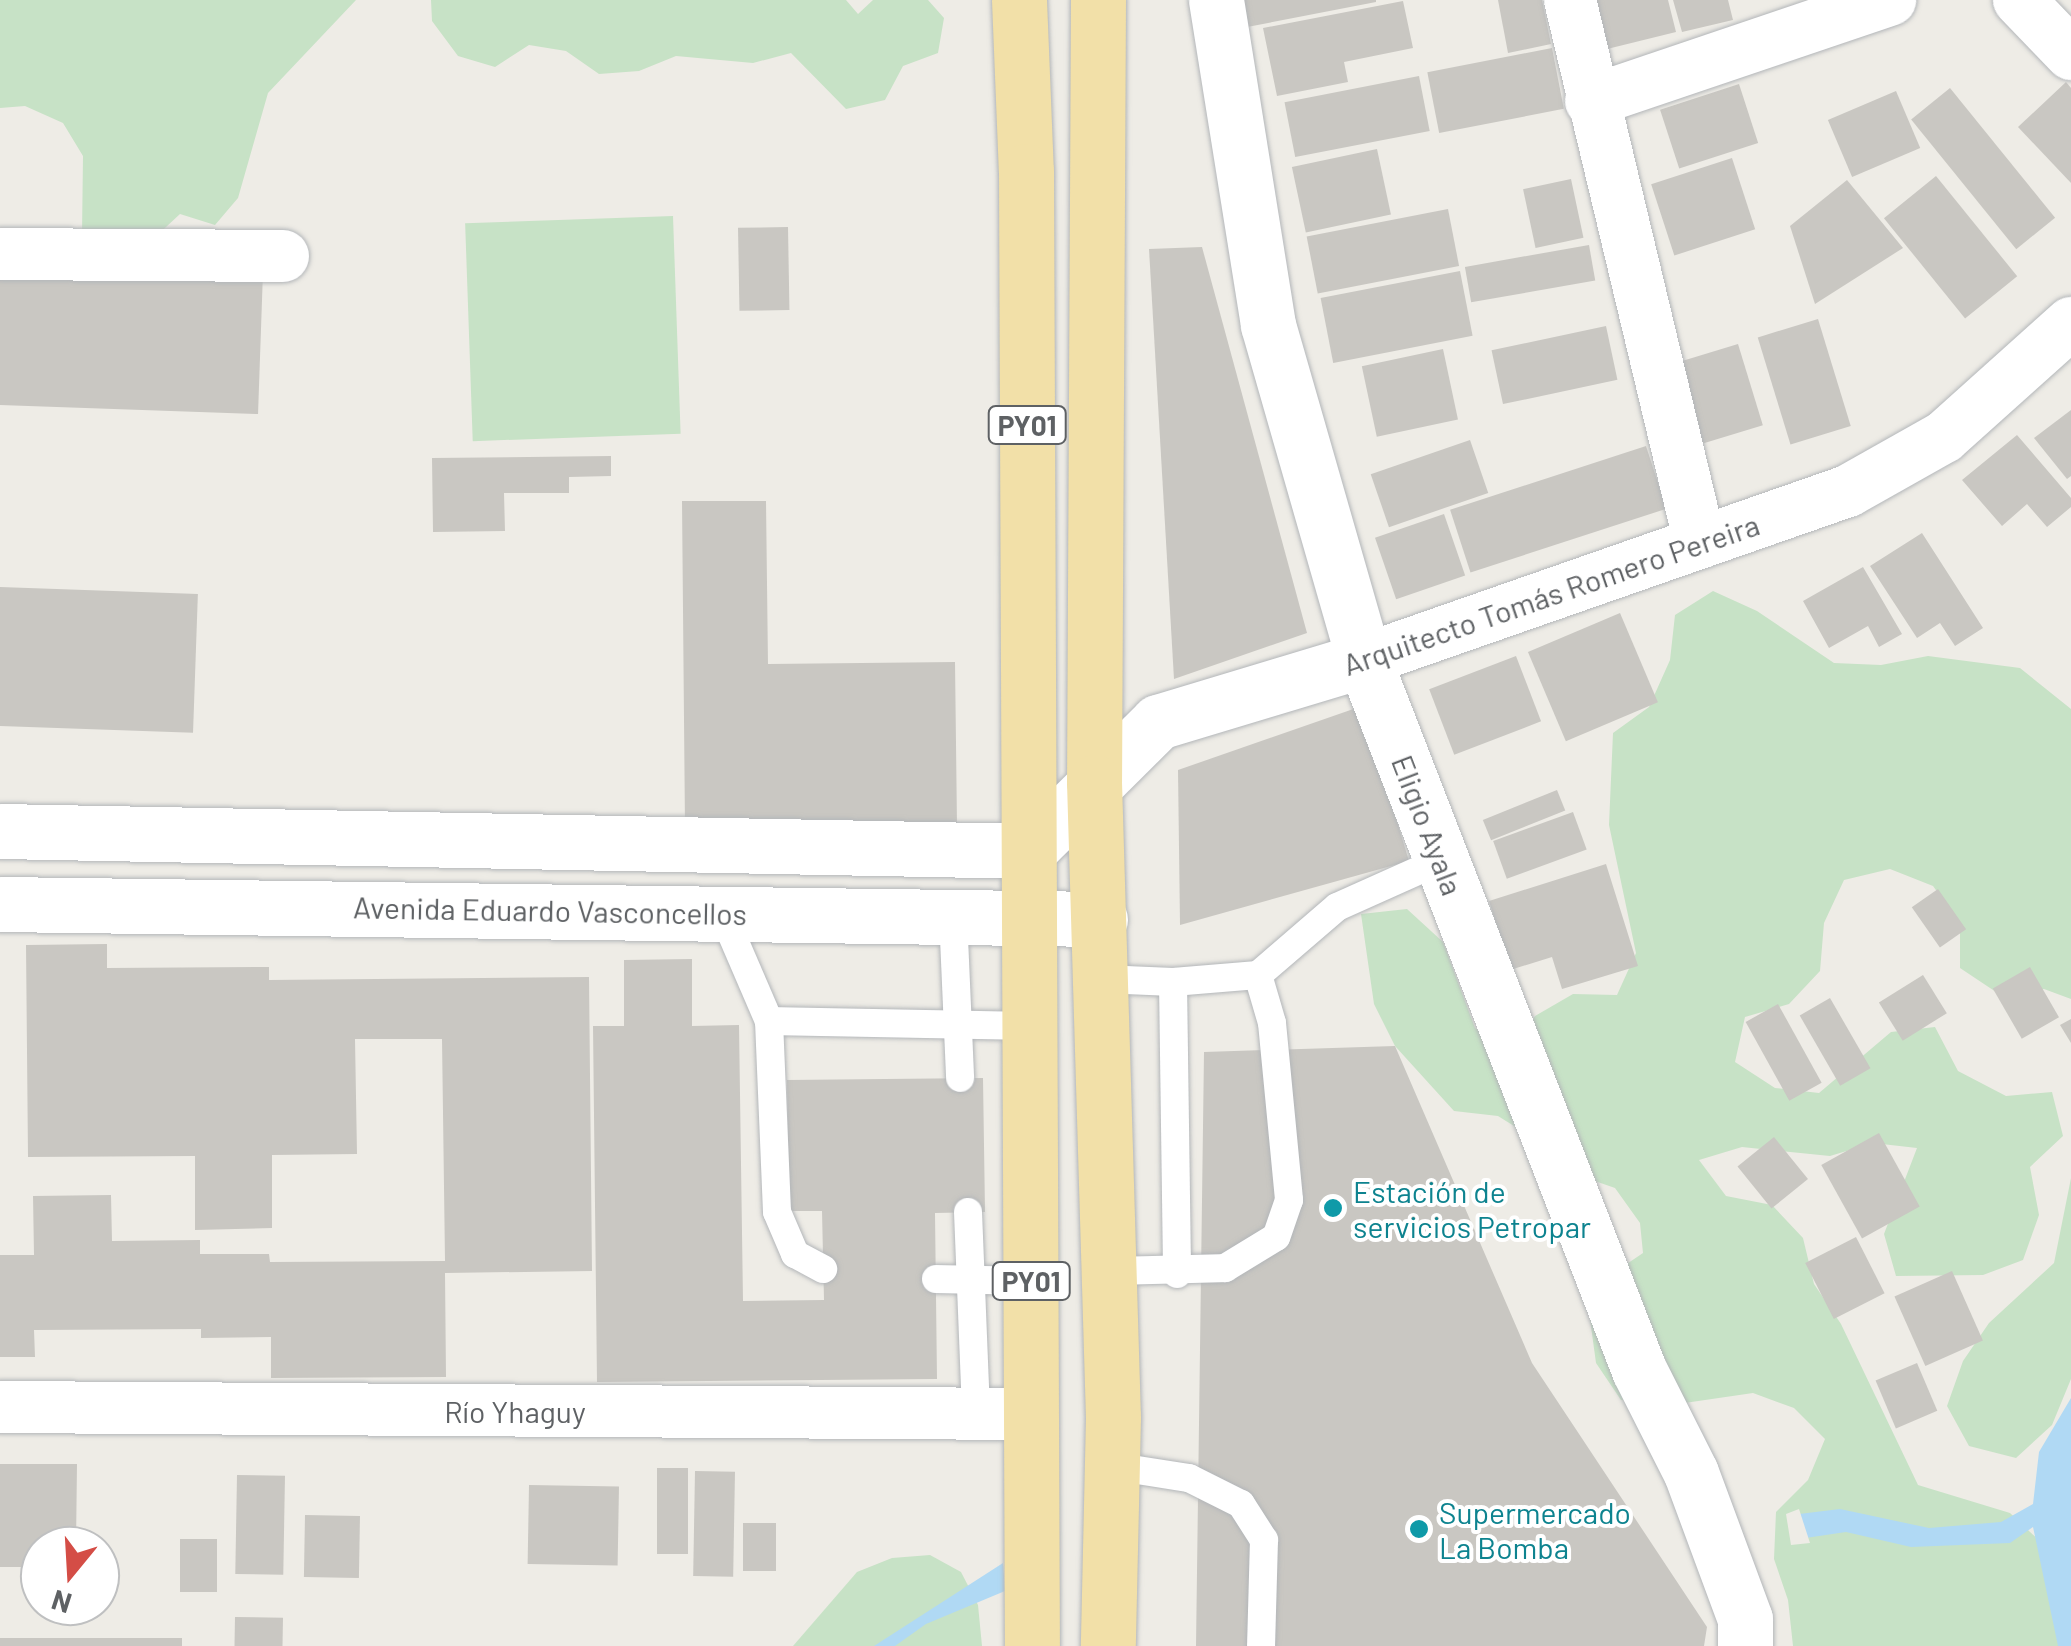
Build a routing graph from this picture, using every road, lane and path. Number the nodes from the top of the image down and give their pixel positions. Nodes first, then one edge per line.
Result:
1 (1019, 0) edge
2 (1098, 0) edge
3 (1216, 0) edge
4 (1570, 0) edge
5 (1890, 0) edge
6 (2019, 0) edge
7 (2071, 54) edge
8 (1591, 101) junction
9 (0, 254) edge
10 (283, 256) dead end
11 (2071, 323) edge
12 (1700, 543) junction
13 (1364, 660) junction
14 (1094, 782) junction
15 (0, 830) edge
16 (1028, 851) junction
17 (1442, 860) junction
18 (0, 904) edge
19 (722, 912) junction
20 (954, 914) junction
21 (1029, 915) junction
22 (1100, 920) junction
23 (1258, 974) junction
24 (1102, 979) junction
25 (1173, 982) junction
26 (769, 1022) junction
27 (1030, 1026) junction
28 (958, 1027) junction
29 (960, 1078) dead end
30 (968, 1212) dead end
31 (823, 1269) dead end
32 (1109, 1271) junction
33 (1176, 1274) junction
34 (936, 1279) dead end
35 (972, 1280) junction
36 (1030, 1281) junction
37 (0, 1407) edge
38 (976, 1414) junction
39 (1031, 1414) junction
40 (1112, 1466) junction
41 (1745, 1632) edge
42 (1032, 1646) edge
43 (1108, 1646) edge
44 (1261, 1646) edge

1 - 16 highway, PY01
2 - 14 highway, PY01
3 - 13 street, Eligio Ayala
4 - 8 street
5 - 8 street
6 - 7 street
8 - 12 street
9 - 10 street
11 - 12 street, Arquitecto Tomás Romero Pereira
12 - 13 street, Arquitecto Tomás Romero Pereira
13 - 14 street, Arquitecto Tomás Romero Pereira
13 - 17 street, Eligio Ayala
14 - 16 street, Arquitecto Tomás Romero Pereira
14 - 22 highway, PY01
15 - 16 street
16 - 21 highway, PY01
17 - 23 lane
17 - 41 street, Eligio Ayala
18 - 19 street, Avenida Eduardo Vasconcellos
19 - 20 street, Avenida Eduardo Vasconcellos
19 - 26 lane
20 - 21 street, Avenida Eduardo Vasconcellos
20 - 28 lane
21 - 22 street, Avenida Eduardo Vasconcellos
21 - 27 highway, PY01
22 - 24 highway, PY01
23 - 25 lane
23 - 33 lane
24 - 25 lane
24 - 32 highway, PY01
25 - 33 lane
26 - 28 lane
26 - 31 lane
27 - 28 lane
27 - 36 highway, PY01
28 - 29 lane
30 - 35 lane
32 - 33 lane
32 - 40 highway, PY01
34 - 35 lane
35 - 36 lane
35 - 38 lane
36 - 39 highway, PY01
37 - 38 street, Río Yhaguy
38 - 39 street, Río Yhaguy
39 - 42 highway, PY01
40 - 43 highway, PY01
40 - 44 lane

